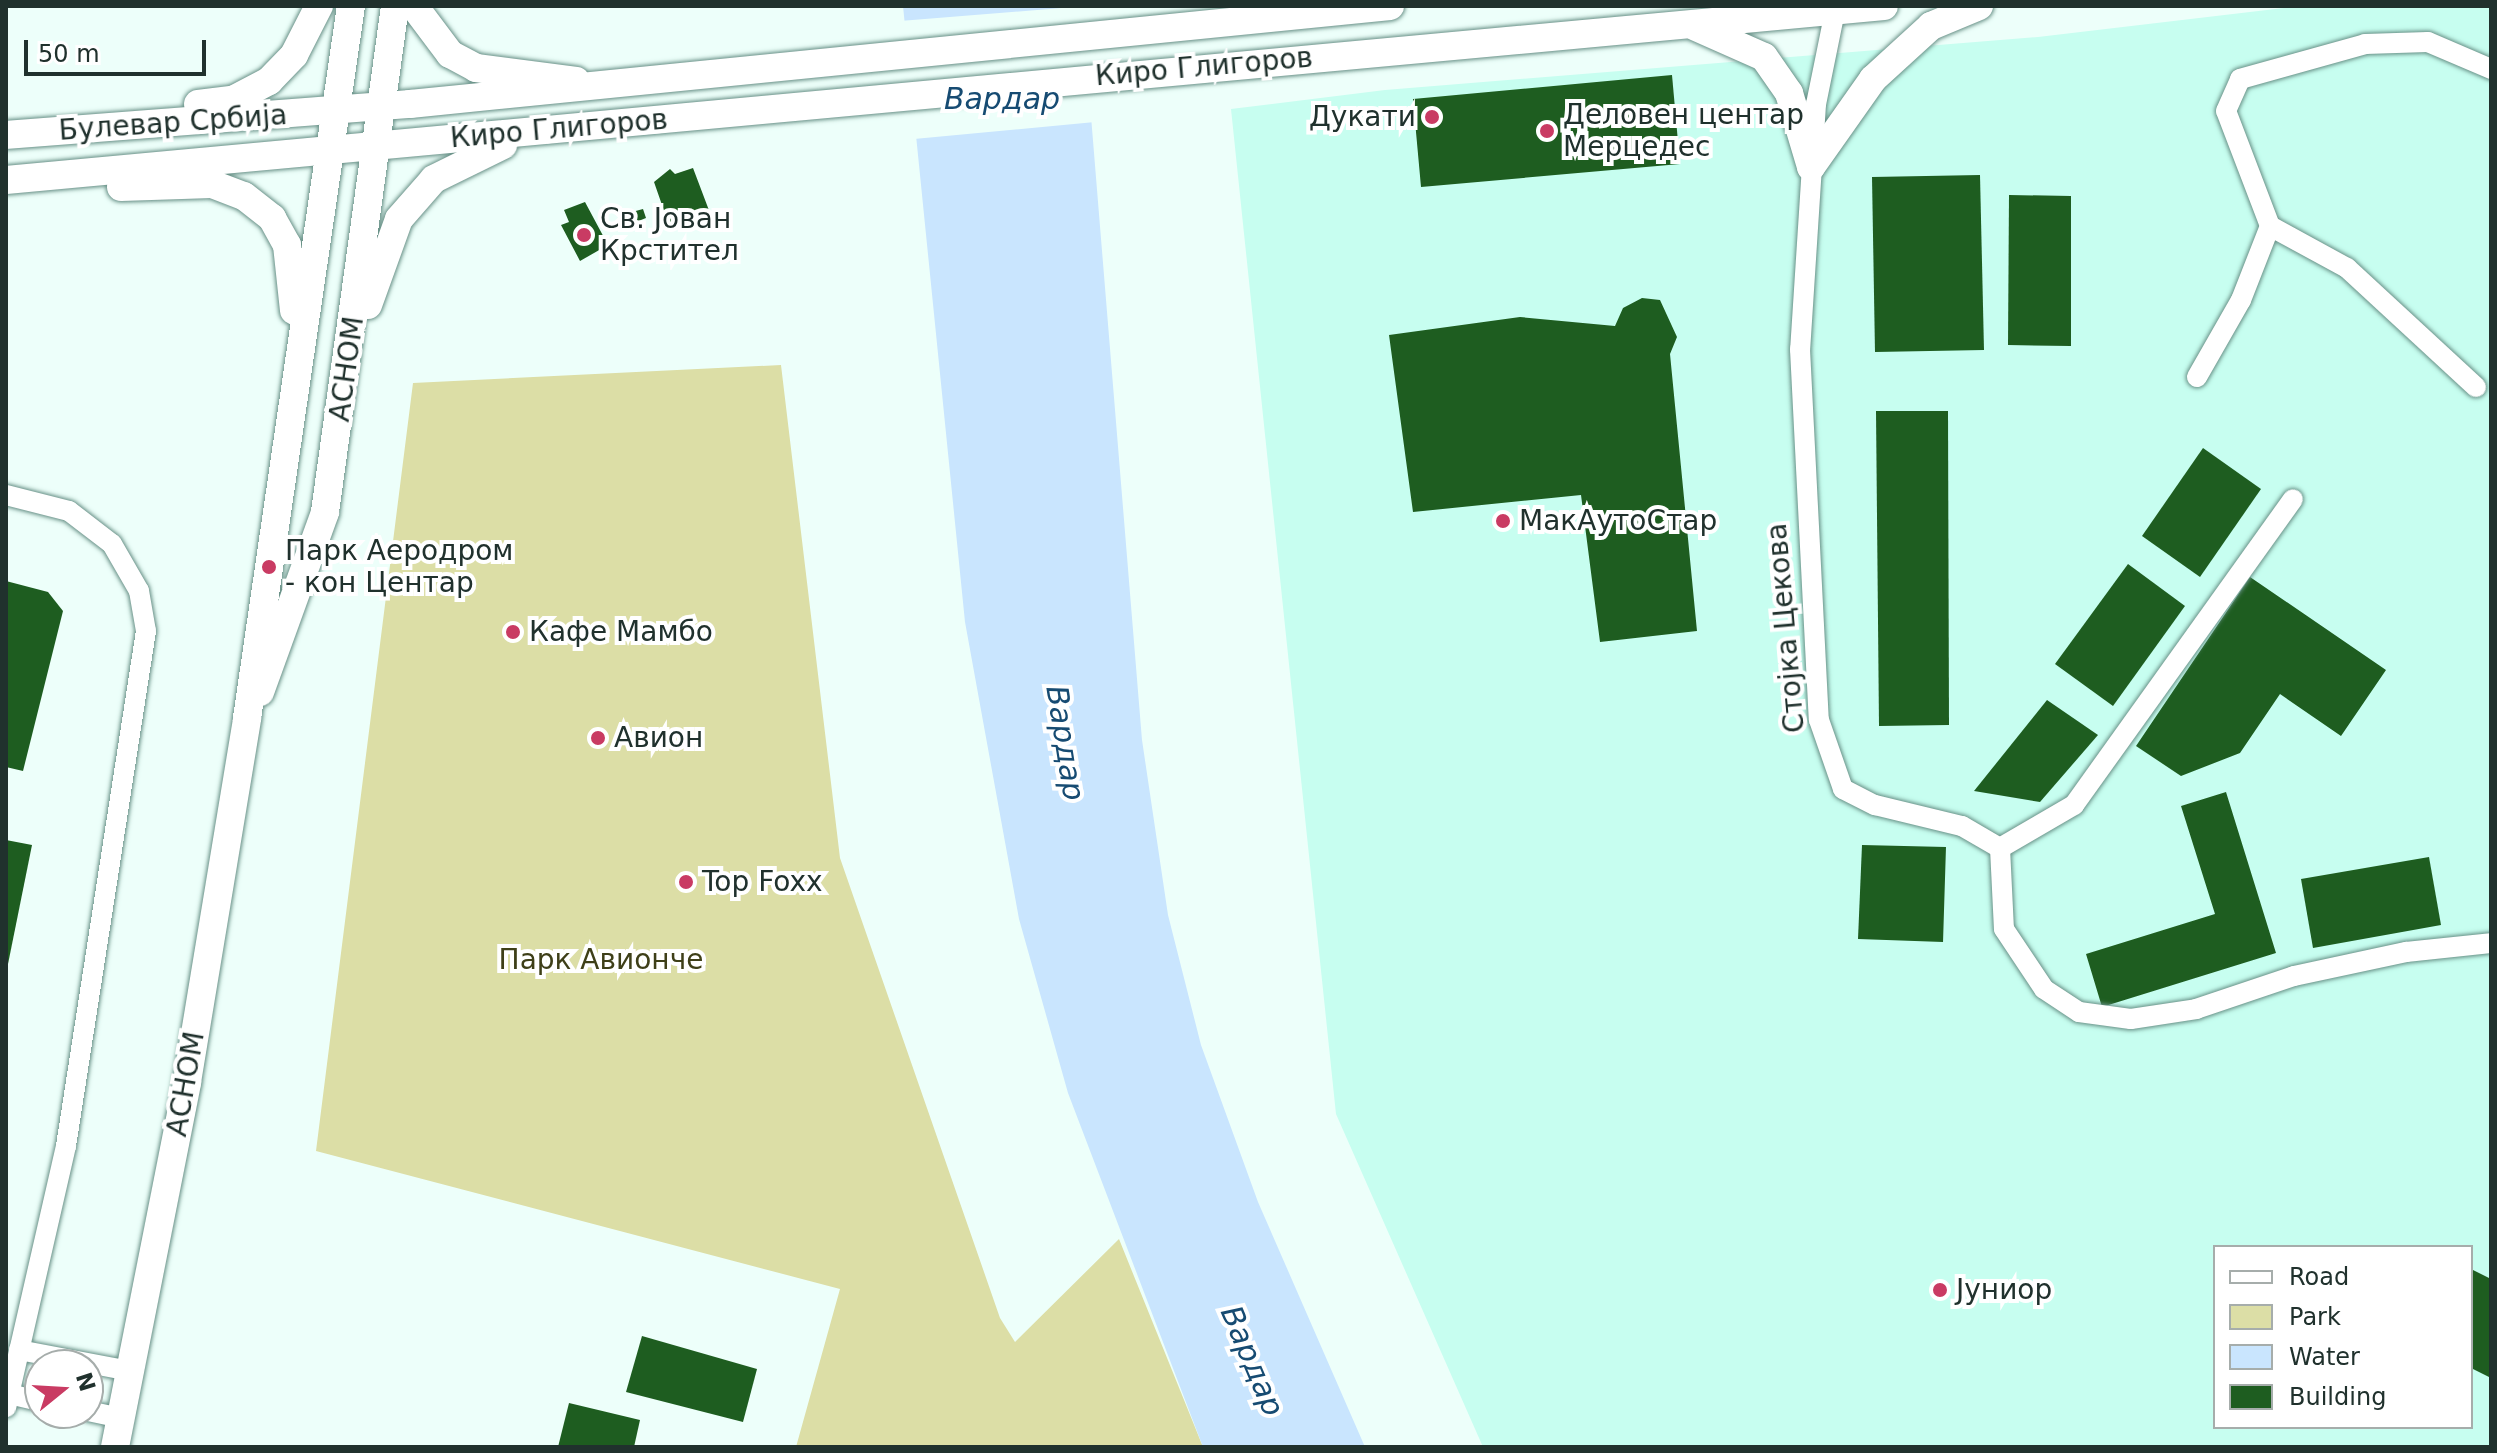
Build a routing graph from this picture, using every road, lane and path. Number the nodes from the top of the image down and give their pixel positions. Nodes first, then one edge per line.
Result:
1 (319, 6) edge
2 (351, 6) edge
3 (395, 6) edge
4 (414, 6) edge
5 (1390, 6) edge
6 (1884, 6) edge
7 (1979, 6) edge
8 (1835, 9) edge
9 (1687, 24) junction
10 (2491, 69) edge
11 (596, 86) junction
12 (381, 106) junction
13 (339, 110) junction
14 (534, 133) junction
15 (15, 134) edge
16 (375, 146) junction
17 (334, 149) junction
18 (1811, 167) junction
19 (18, 178) edge
20 (2270, 226) junction
21 (2197, 377) dead end
22 (347, 382) junction
23 (2476, 387) dead end
24 (280, 490) junction
25 (6, 495) edge
26 (2293, 499) dead end
27 (247, 718) junction
28 (2000, 848) junction
29 (2491, 943) edge
30 (19, 1350) junction
31 (130, 1371) junction
32 (8, 1401) edge
33 (104, 1414) edge
34 (122, 1418) junction
35 (115, 1447) edge

1 - 15 street
2 - 13 street, АСНОМ
3 - 12 street, АСНОМ
4 - 11 street
5 - 11 street, Киро Глигоров
6 - 8 street, Киро Глигоров
7 - 18 street
8 - 9 street, Киро Глигоров
8 - 18 street, Стојка Цекова
9 - 14 street, Киро Глигоров
9 - 18 street
10 - 20 street
11 - 12 street, Киро Глигоров
12 - 13 street, Киро Глигоров
12 - 16 street, АСНОМ
13 - 15 street, Булевар Србија
13 - 17 street, АСНОМ
14 - 16 street, Киро Глигоров
14 - 22 street
16 - 17 street, Киро Глигоров
16 - 22 street, АСНОМ
17 - 19 street, Булевар Србија
17 - 24 street, АСНОМ
18 - 28 street, Стојка Цекова
19 - 24 street
20 - 21 street
20 - 23 street
22 - 27 street, АСНОМ
24 - 27 street, АСНОМ
25 - 30 street
26 - 28 street
27 - 31 street, АСНОМ
28 - 29 street
30 - 31 street
30 - 32 street
31 - 34 street, АСНОМ
33 - 34 street
34 - 35 street, АСНОМ

